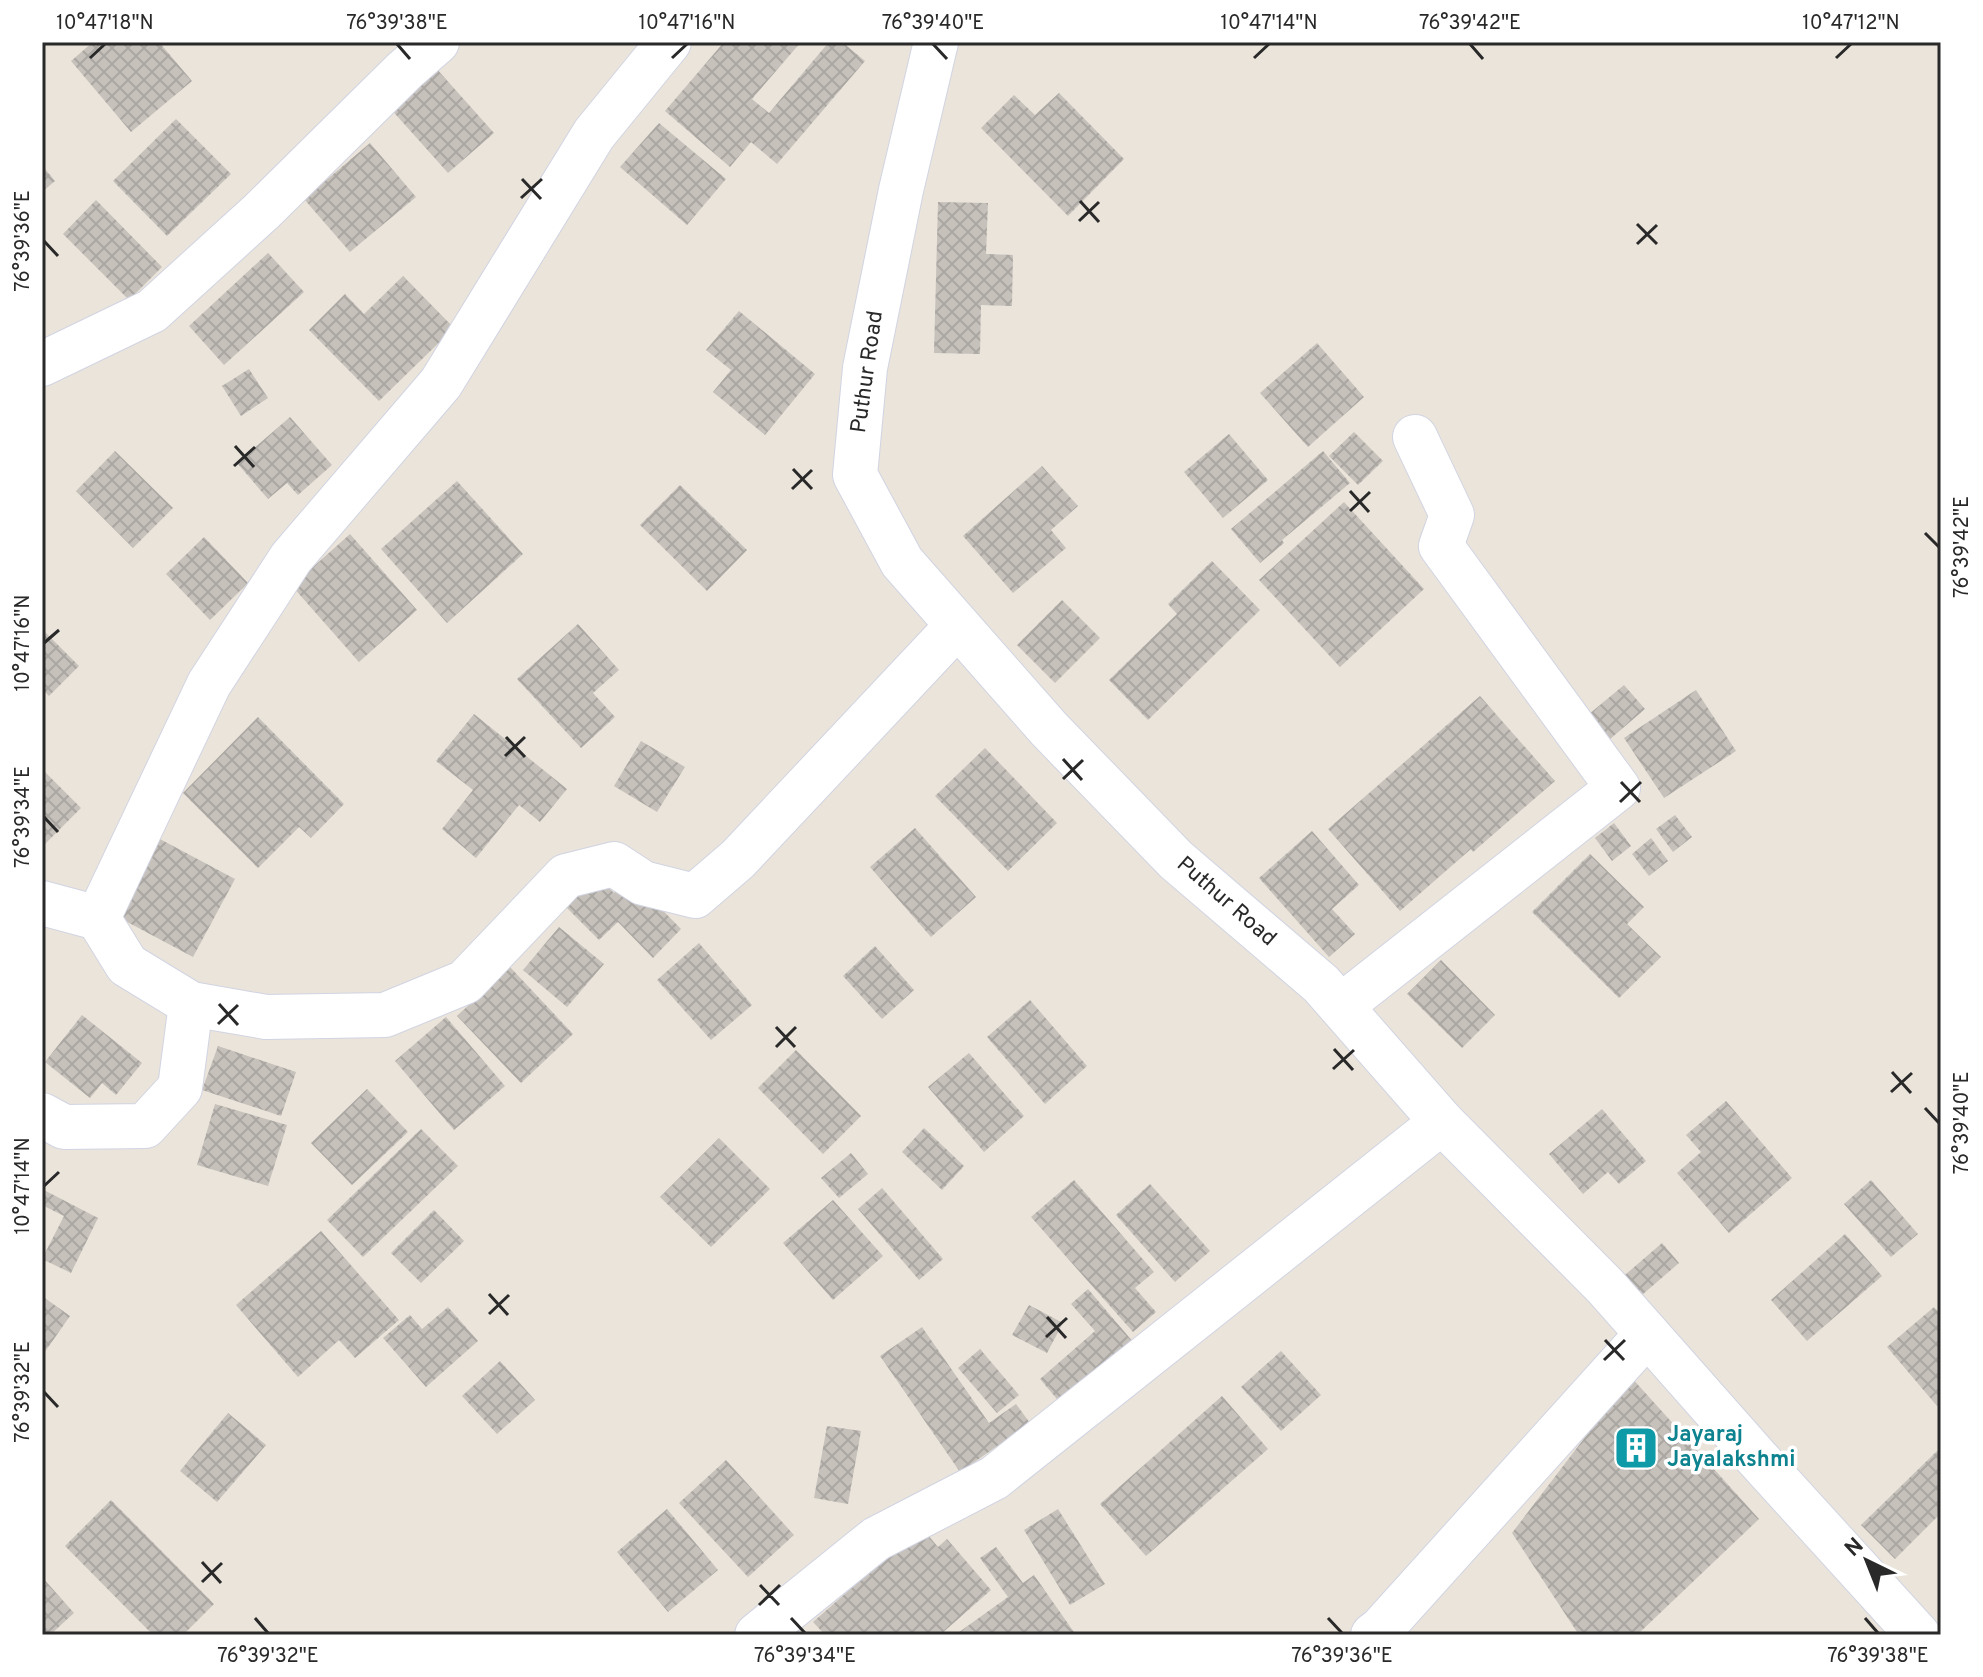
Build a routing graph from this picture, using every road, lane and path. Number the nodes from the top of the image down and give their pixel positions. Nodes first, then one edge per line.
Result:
1 (437, 42) edge
2 (669, 42) edge
3 (936, 42) edge
4 (42, 364) edge
5 (1415, 437) dead end
6 (957, 626) junction
7 (42, 903) edge
8 (98, 918) junction
9 (191, 1004) junction
10 (1341, 1006) junction
11 (42, 1115) edge
12 (1442, 1122) junction
13 (1647, 1334) junction
14 (775, 1629) edge
15 (1373, 1635) edge
16 (1918, 1635) edge

1 - 4 street
2 - 8 street
3 - 6 street, Puthur Road
5 - 10 street
6 - 9 street
6 - 10 street, Puthur Road
7 - 8 street
8 - 9 street
9 - 11 street
10 - 12 street, Puthur Road
12 - 13 street, Puthur Road
12 - 14 street
13 - 15 street
13 - 16 street, Puthur Road

